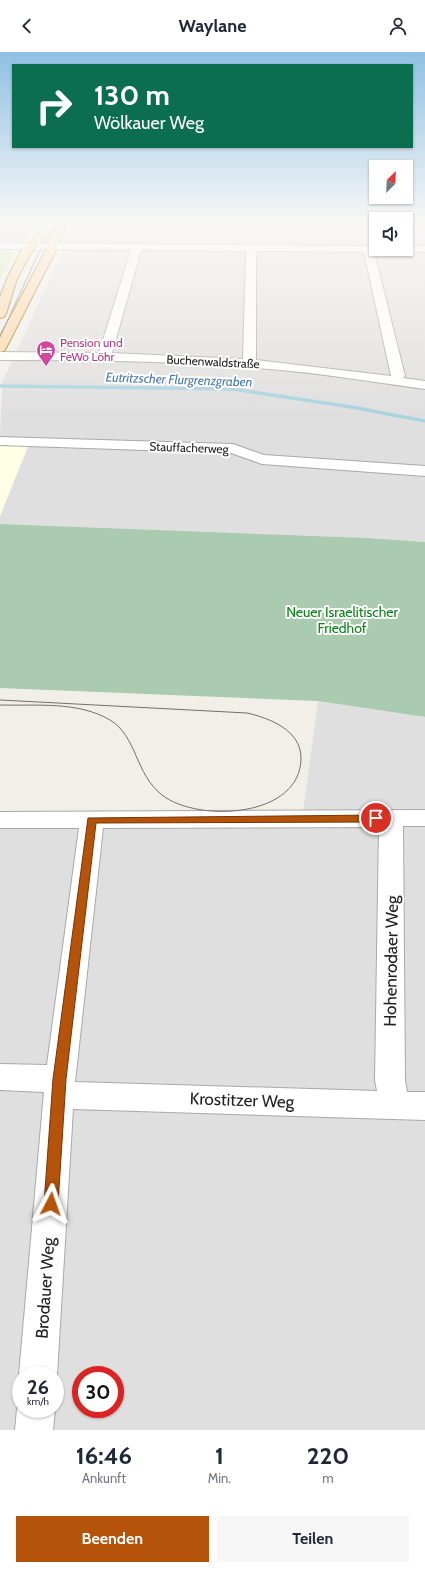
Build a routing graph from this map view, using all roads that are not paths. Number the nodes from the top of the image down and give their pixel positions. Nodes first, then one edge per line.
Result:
1 (9, 287) edge
2 (32, 287) edge
3 (125, 287) edge
4 (250, 287) edge
5 (380, 287) edge
6 (0, 314) edge
7 (0, 348) edge
8 (0, 356) edge
9 (104, 357) junction
10 (249, 363) junction
11 (395, 381) junction
12 (425, 385) edge
13 (0, 441) edge
14 (425, 471) edge
15 (391, 818) junction
16 (425, 818) edge
17 (0, 820) edge
18 (92, 820) junction
19 (0, 1077) edge
20 (59, 1087) junction
21 (394, 1104) junction
22 (425, 1106) edge
23 (39, 1366) edge
24 (35, 1418) edge
25 (34, 1430) edge

1 - 6 main road
2 - 7 main road
3 - 9 street
4 - 10 street
5 - 11 street
8 - 9 street, Buchenwaldstraße
9 - 10 street, Buchenwaldstraße
10 - 11 street, Buchenwaldstraße
11 - 12 street, Buchenwaldstraße
13 - 14 street, Stauffacherweg
15 - 16 street
15 - 18 street
15 - 21 street, Hohenrodaer Weg
17 - 18 street
18 - 20 street, Brodauer Weg
19 - 20 street, Krostitzer Weg
20 - 21 street, Krostitzer Weg
20 - 23 street, Brodauer Weg
21 - 22 street, Krostitzer Weg
24 - 25 street

